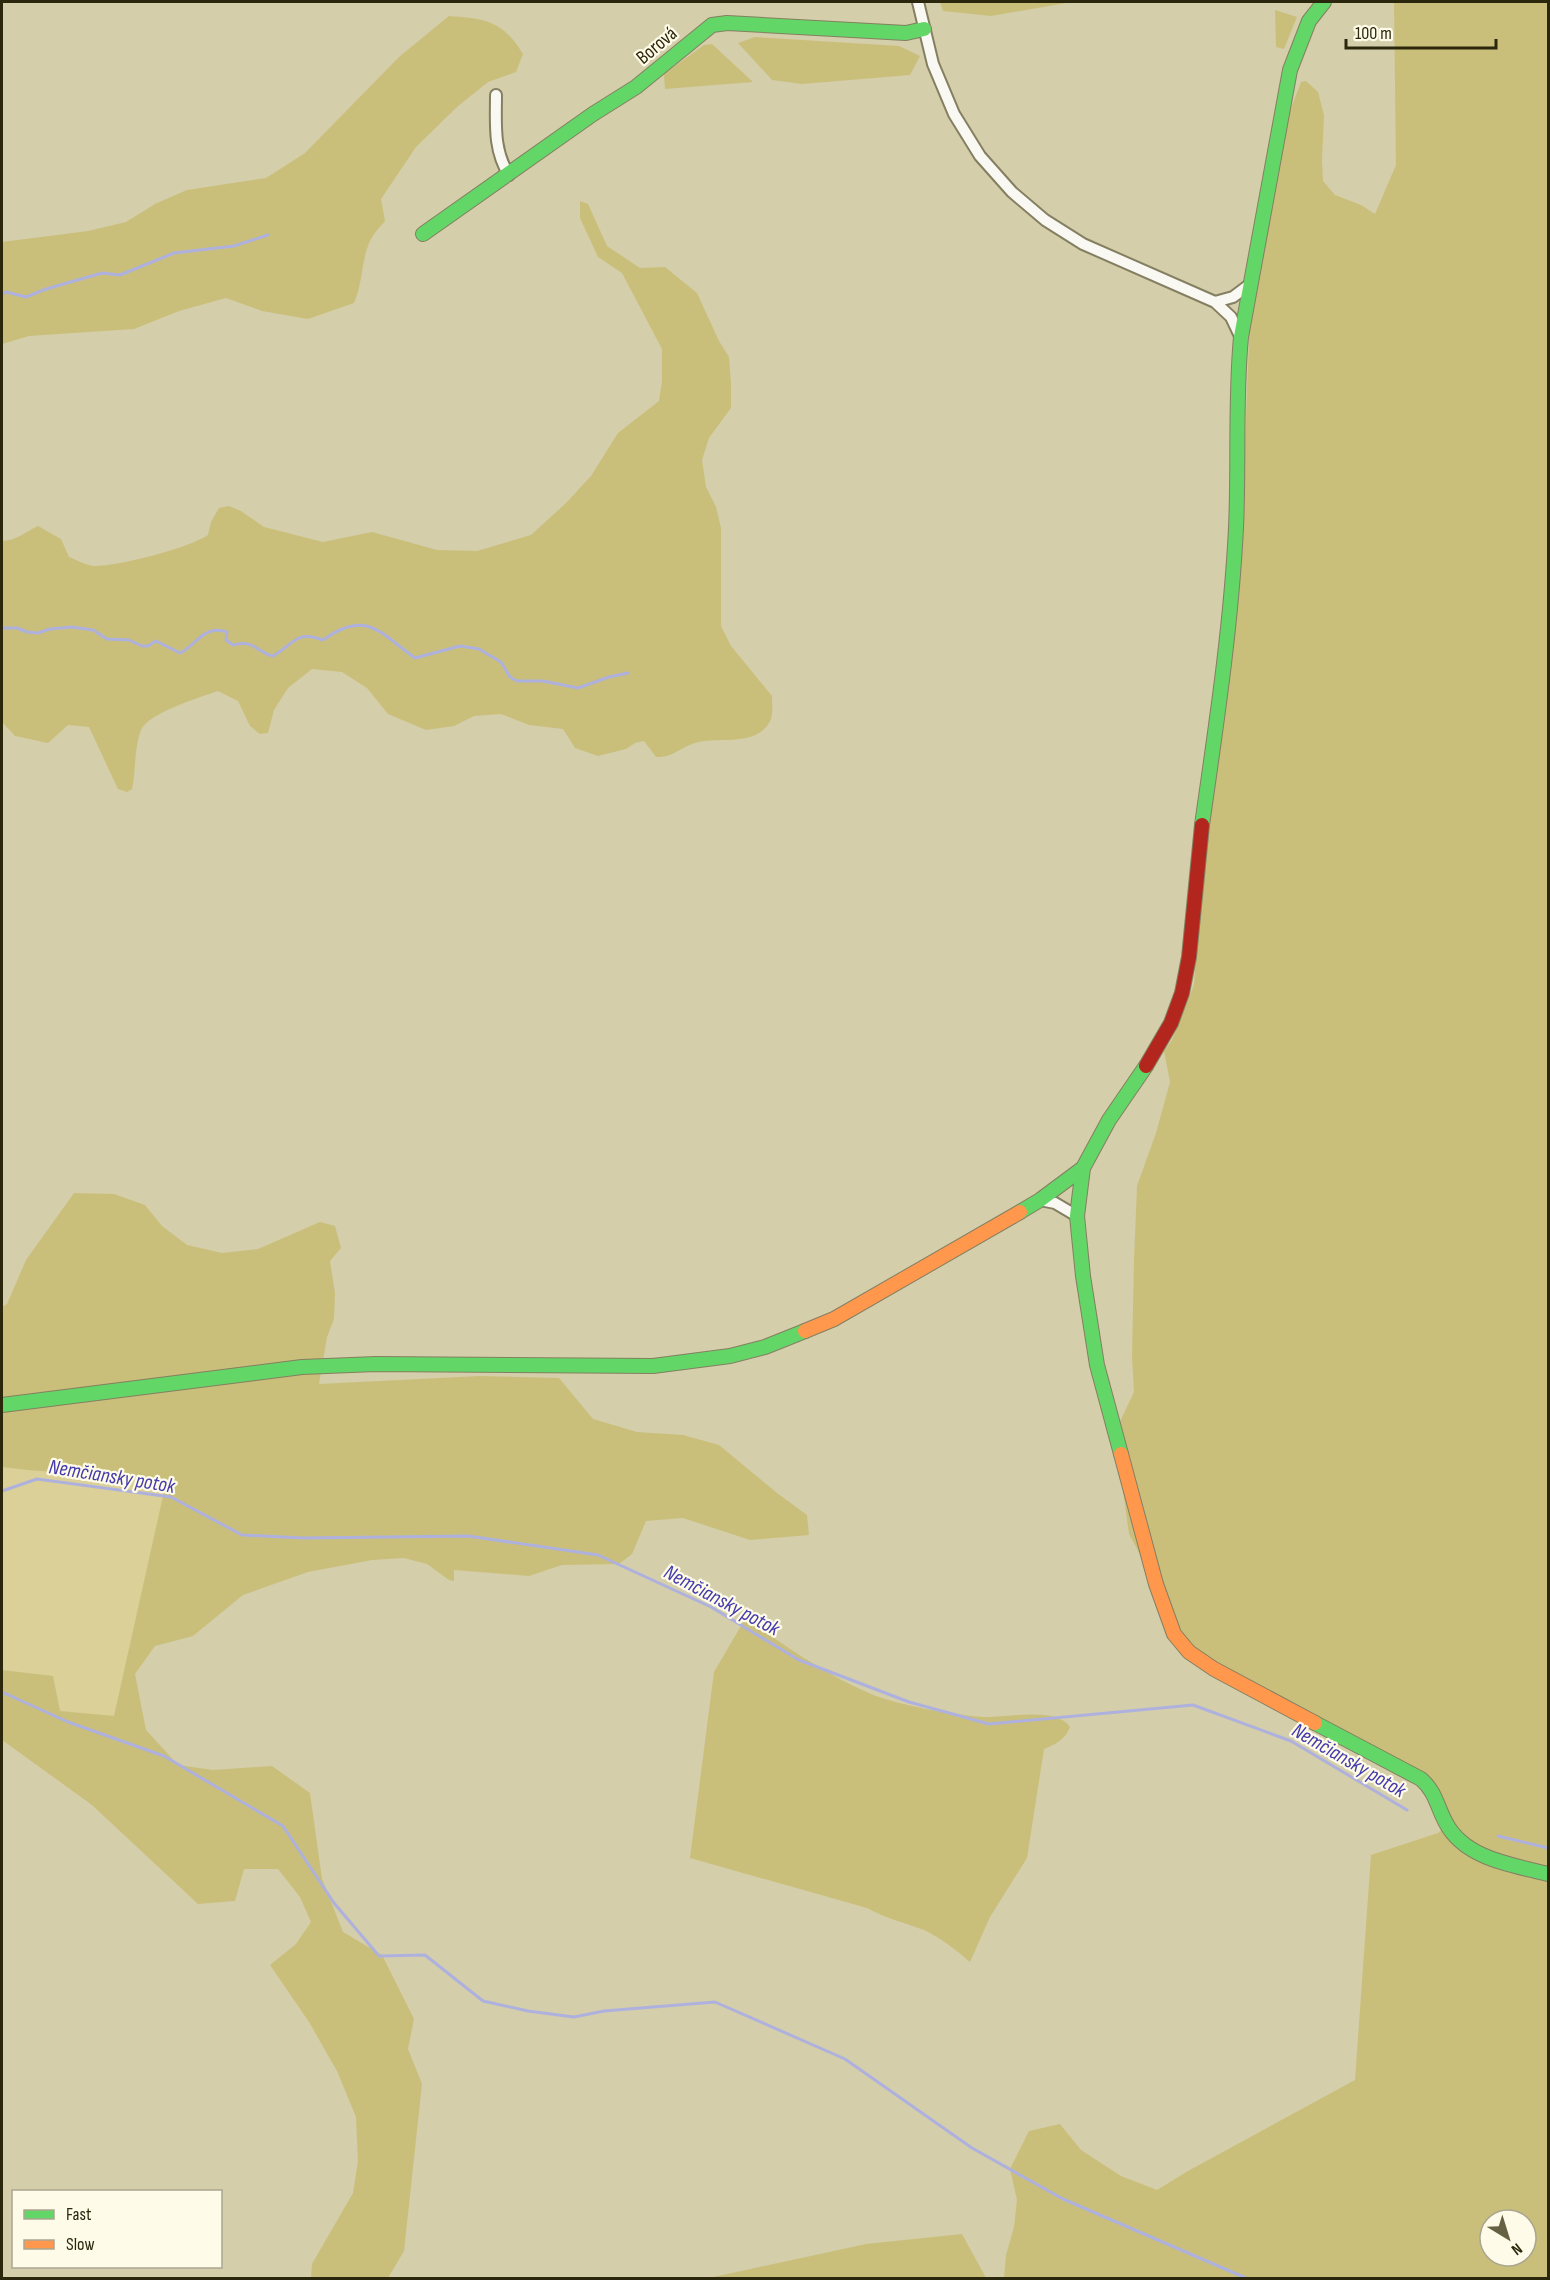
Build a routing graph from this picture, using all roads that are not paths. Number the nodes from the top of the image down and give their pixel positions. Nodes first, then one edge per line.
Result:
1 (918, 2) edge
2 (1324, 2) edge
3 (924, 29) junction
4 (496, 95) dead end
5 (509, 175) junction
6 (423, 234) dead end
7 (1249, 285) junction
8 (1215, 302) junction
9 (1241, 337) junction
10 (1083, 1168) junction
11 (1040, 1200) junction
12 (1077, 1216) junction
13 (2, 1405) edge
14 (1548, 1874) edge

1 - 3 street
2 - 7 street
3 - 5 street, Borová
3 - 8 street
4 - 5 street
5 - 6 street, Borová
7 - 8 street
7 - 9 street
8 - 9 street
9 - 10 street
10 - 11 street
10 - 12 street
11 - 12 street
11 - 13 street
12 - 14 street

